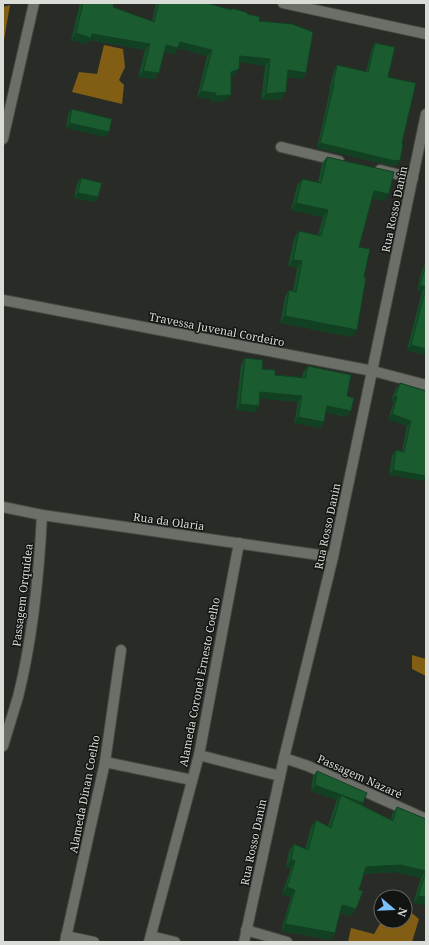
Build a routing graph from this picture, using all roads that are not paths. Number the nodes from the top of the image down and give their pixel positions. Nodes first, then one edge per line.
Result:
1 (34, 3) edge
2 (283, 3) edge
3 (426, 34) edge
4 (426, 114) edge
5 (3, 139) edge
6 (280, 147) dead end
7 (347, 162) edge
8 (369, 168) edge
9 (413, 178) junction
10 (3, 300) edge
11 (373, 371) junction
12 (426, 385) edge
13 (3, 508) edge
14 (42, 515) junction
15 (239, 543) junction
16 (333, 557) junction
17 (121, 650) dead end
18 (3, 746) edge
19 (200, 755) junction
20 (284, 758) junction
21 (105, 762) junction
22 (280, 776) junction
23 (192, 780) junction
24 (426, 819) edge
25 (246, 930) junction
26 (66, 939) edge
27 (150, 939) edge
28 (94, 942) edge
29 (175, 942) edge
30 (244, 942) edge
31 (287, 942) edge

1 - 5 street
2 - 3 street
4 - 9 street, Rua Rosso Danin
6 - 7 street
8 - 9 street
9 - 11 street, Rua Rosso Danin
10 - 11 street, Travessa Juvenal Cordeiro
11 - 12 street, Travessa Juvenal Cordeiro
11 - 16 street, Rua Rosso Danin
13 - 14 street, Rua da Olaria
14 - 15 street, Rua da Olaria
14 - 18 street, Passagem Orquídea
15 - 16 street, Rua da Olaria
15 - 19 street, Alameda Coronel Ernesto Coelho
16 - 20 street, Rua Rosso Danin
17 - 21 street, Alameda Dinan Coelho
19 - 22 street
19 - 23 street, Alameda Coronel Ernesto Coelho
20 - 22 street, Rua Rosso Danin
20 - 24 street, Passagem Nazaré
21 - 23 street
21 - 26 street, Alameda Dinan Coelho
22 - 25 street, Rua Rosso Danin
23 - 27 street, Alameda Coronel Ernesto Coelho
25 - 30 street, Rua Rosso Danin
25 - 31 street
26 - 28 street
27 - 29 street

